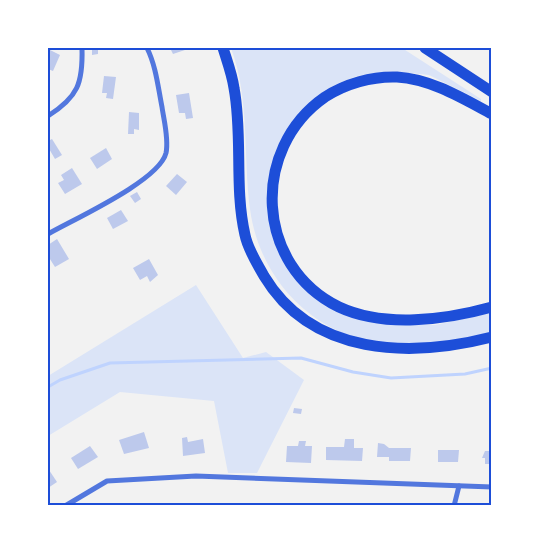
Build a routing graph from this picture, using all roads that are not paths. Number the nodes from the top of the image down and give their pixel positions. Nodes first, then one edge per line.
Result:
1 (82, 48) edge
2 (147, 48) edge
3 (223, 48) edge
4 (425, 48) edge
5 (492, 92) edge
6 (492, 114) edge
7 (48, 116) edge
8 (48, 234) edge
9 (492, 307) edge
10 (492, 337) edge
11 (460, 486) junction
12 (492, 487) edge
13 (65, 506) edge
14 (454, 506) edge

1 - 7 street
2 - 8 street
3 - 10 highway
4 - 5 highway
6 - 9 highway
11 - 12 street
11 - 13 street
11 - 14 street

